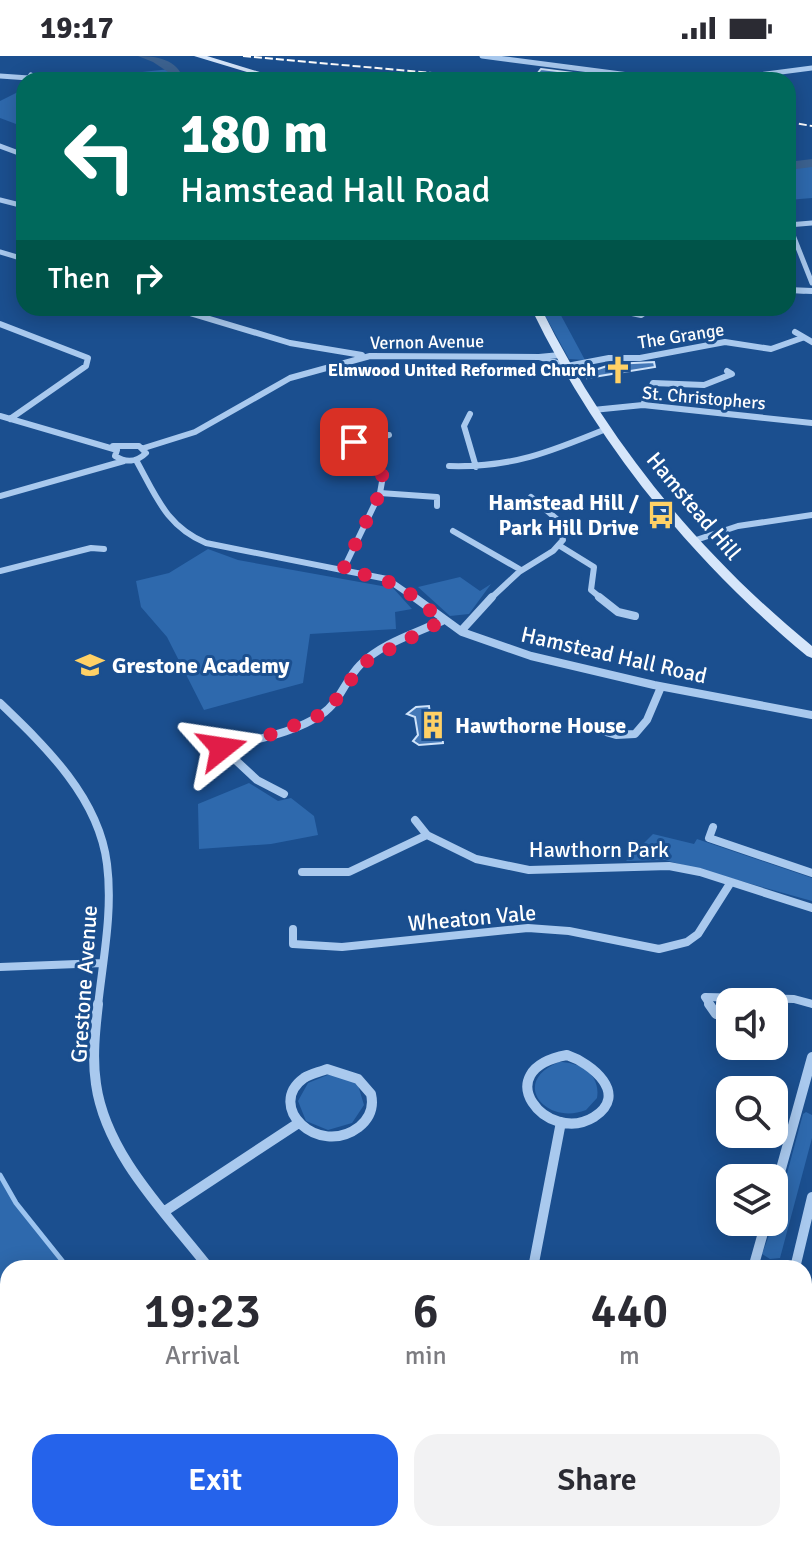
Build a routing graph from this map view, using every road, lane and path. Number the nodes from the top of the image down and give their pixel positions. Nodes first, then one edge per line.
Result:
1 (482, 56) edge
2 (202, 57) edge
3 (11, 66) dead end
4 (812, 68) edge
5 (254, 72) edge
6 (605, 72) edge
7 (781, 72) edge
8 (2, 76) edge
9 (796, 243) edge
10 (812, 283) edge
11 (201, 316) edge
12 (540, 316) edge
13 (0, 324) edge
14 (795, 332) dead end
15 (802, 338) junction
16 (812, 342) edge
17 (331, 352) junction
18 (370, 356) junction
19 (539, 357) junction
20 (564, 360) junction
21 (331, 365) junction
22 (727, 371) dead end
23 (643, 405) junction
24 (593, 410) junction
25 (470, 414) dead end
26 (0, 416) edge
27 (10, 419) junction
28 (812, 423) edge
29 (606, 429) junction
30 (389, 435) dead end
31 (354, 442) junction
32 (345, 443) dead end
33 (101, 446) junction
34 (125, 446) junction
35 (144, 448) junction
36 (116, 452) junction
37 (136, 460) junction
38 (124, 461) junction
39 (101, 466) junction
40 (449, 466) dead end
41 (476, 467) junction
42 (380, 493) junction
43 (0, 496) edge
44 (531, 497) dead end
45 (553, 499) dead end
46 (543, 504) junction
47 (437, 506) dead end
48 (812, 515) edge
49 (456, 535) dead end
50 (693, 541) junction
51 (560, 546) junction
52 (104, 549) dead end
53 (343, 570) junction
54 (521, 570) junction
55 (0, 571) edge
56 (635, 616) dead end
57 (442, 621) junction
58 (461, 631) junction
59 (812, 653) edge
60 (661, 687) junction
61 (0, 703) edge
62 (812, 715) edge
63 (582, 725) dead end
64 (214, 740) dead end
65 (222, 748) junction
66 (284, 794) dead end
67 (415, 820) dead end
68 (713, 827) dead end
69 (427, 835) junction
70 (302, 872) dead end
71 (812, 873) edge
72 (731, 882) junction
73 (812, 908) edge
74 (293, 929) dead end
75 (103, 963) junction
76 (0, 967) edge
77 (716, 997) edge
78 (788, 999) edge
79 (812, 1004) edge
80 (716, 1014) dead end
81 (812, 1057) edge
82 (561, 1122) junction
83 (297, 1124) junction
84 (782, 1164) edge
85 (812, 1197) edge
86 (165, 1211) junction
87 (762, 1236) edge
88 (203, 1260) edge
89 (535, 1260) edge
90 (755, 1260) edge
91 (797, 1260) edge

1 - 6 street
2 - 5 main road
3 - 8 street
4 - 7 street
9 - 10 street
11 - 17 street
12 - 20 main road, Hamstead Hill
13 - 27 street
14 - 15 street
15 - 16 street
15 - 20 street, The Grange
17 - 18 street
17 - 21 street
18 - 19 street, Vernon Avenue
18 - 21 street, Vernon Avenue
19 - 20 street, Vernon Avenue
19 - 20 street, Vernon Avenue
20 - 24 main road, Hamstead Hill
21 - 35 street, Vernon Avenue
22 - 23 street
23 - 24 street, St. Christophers
23 - 28 street, St. Christophers
24 - 29 main road, Hamstead Hill
25 - 41 street
26 - 27 street
27 - 33 street
29 - 41 street
29 - 50 main road, Hamstead Hill
30 - 31 street
31 - 32 street
31 - 42 street
33 - 34 street
33 - 36 street
34 - 35 street
34 - 36 street
35 - 37 street
36 - 38 street
36 - 39 street
37 - 38 street
37 - 53 street, Hamstead Hall Road
38 - 39 street
39 - 43 street
40 - 41 street
42 - 47 street
42 - 53 street
44 - 46 street
45 - 46 street
46 - 51 street
48 - 50 street
49 - 54 street
50 - 59 main road, Hamstead Hill
51 - 54 street
51 - 56 street
52 - 55 street
53 - 57 street, Hamstead Hall Road
54 - 58 street
57 - 58 street, Hamstead Hall Road
57 - 65 street
58 - 60 street, Hamstead Hall Road
60 - 62 street, Hamstead Hall Road
60 - 63 street
61 - 75 street, Grestone Avenue
64 - 65 street
65 - 66 street
67 - 69 street, Hawthorn Park
68 - 71 street
69 - 70 street
69 - 72 street, Hawthorn Park
72 - 73 street, Hawthorn Park
72 - 74 street, Wheaton Vale
75 - 76 street
75 - 86 street, Grestone Avenue
77 - 80 street
78 - 79 street
81 - 84 street
82 - 82 street
82 - 89 street
83 - 83 street
83 - 86 street
85 - 91 street
86 - 88 street, Grestone Avenue
87 - 90 street

